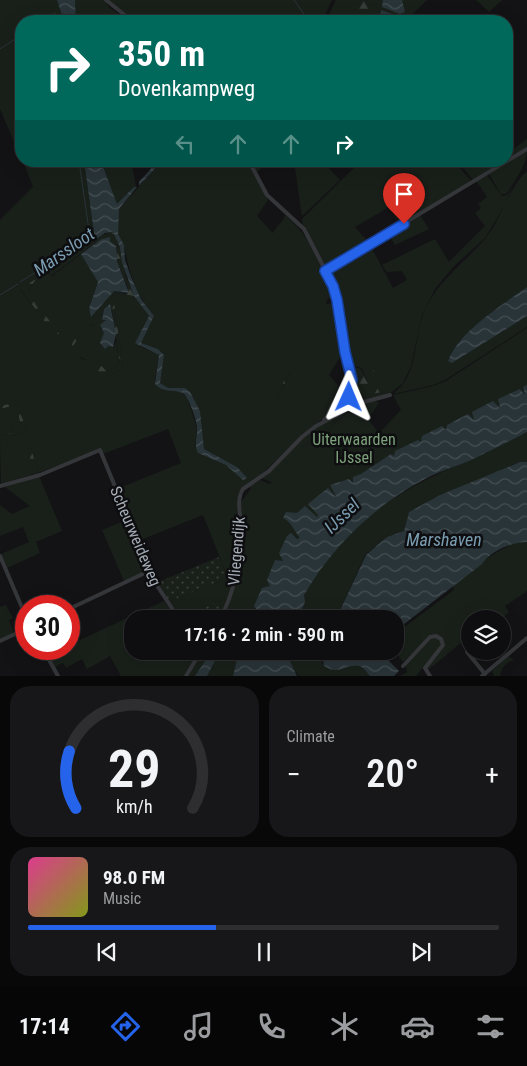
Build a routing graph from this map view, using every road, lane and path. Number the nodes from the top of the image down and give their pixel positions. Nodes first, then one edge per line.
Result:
1 (106, 0) edge
2 (125, 15) edge
3 (527, 149) edge
4 (513, 158) edge
5 (252, 167) edge
6 (498, 167) edge
7 (325, 271) junction
8 (352, 380) junction
9 (390, 395) dead end
10 (357, 404) junction
11 (316, 426) junction
12 (0, 486) edge
13 (0, 556) edge
14 (149, 571) junction
15 (17, 595) edge
16 (80, 604) edge
17 (173, 610) edge
18 (224, 610) edge
19 (15, 634) edge
20 (527, 638) edge
21 (0, 641) edge
22 (49, 660) edge
23 (196, 660) edge
24 (473, 660) edge
25 (403, 666) dead end
26 (489, 670) junction
27 (484, 675) edge
28 (493, 675) edge
29 (58, 676) edge
30 (186, 676) edge
31 (430, 676) edge

1 - 2 street
3 - 4 street
5 - 7 street
6 - 7 street
7 - 8 street
8 - 10 street
8 - 11 street
9 - 10 street
10 - 11 street
11 - 18 street, Vliegendijk
12 - 14 street, Scheurweideweg
13 - 15 street
14 - 16 street
14 - 17 street, Scheurweideweg
19 - 21 street
20 - 26 street
22 - 29 street
23 - 30 street
24 - 27 street
25 - 31 street
26 - 27 street
26 - 28 street

